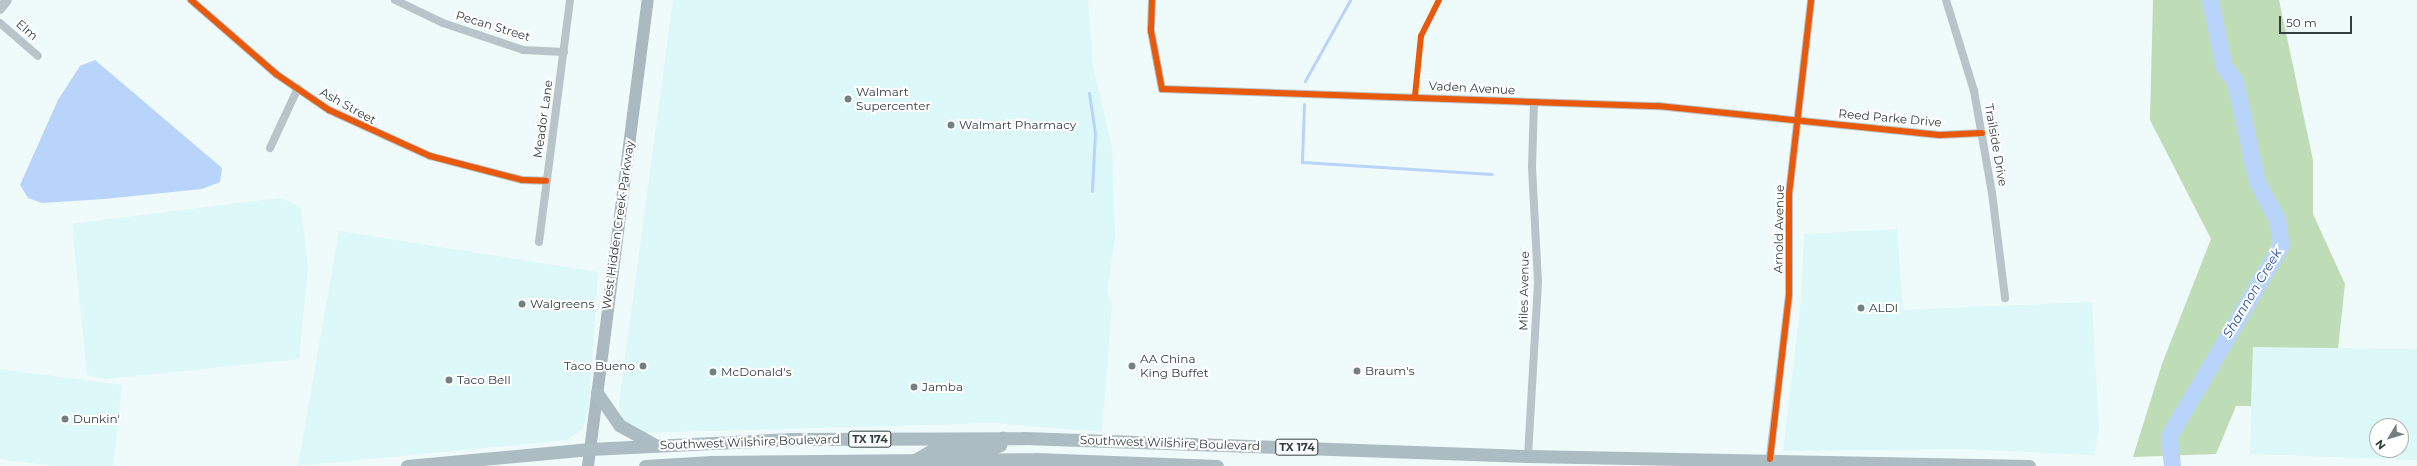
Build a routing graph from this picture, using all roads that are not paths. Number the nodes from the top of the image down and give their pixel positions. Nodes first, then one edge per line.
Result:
1 (7, 0) edge
2 (191, 0) edge
3 (395, 0) edge
4 (570, 0) edge
5 (648, 0) edge
6 (1152, 0) edge
7 (1811, 0) edge
8 (1946, 0) edge
9 (0, 9) edge
10 (0, 23) edge
11 (564, 52) junction
12 (38, 56) dead end
13 (298, 88) junction
14 (1534, 102) junction
15 (1797, 119) junction
16 (1982, 133) junction
17 (270, 148) dead end
18 (546, 180) junction
19 (538, 242) dead end
20 (2006, 298) dead end
21 (597, 393) junction
22 (1003, 438) junction
23 (1215, 444) junction
24 (657, 446) junction
25 (590, 449) junction
26 (1528, 456) junction
27 (915, 460) junction
28 (1770, 462) edge
29 (1036, 463) edge
30 (407, 466) edge
31 (588, 466) edge
32 (645, 466) edge
33 (1216, 466) edge
34 (2029, 466) edge

1 - 9 street
2 - 13 street, Ash Street
3 - 11 street, Pecan Street
4 - 11 street, Meador Lane
5 - 21 main road, West Hidden Creek Parkway
6 - 14 street, Vaden Avenue
7 - 15 street, Arnold Avenue
8 - 16 street, Trailside Drive
10 - 12 street, Elm
11 - 18 street, Meador Lane
13 - 17 street
13 - 18 street, Ash Street
14 - 15 street, Vaden Avenue
14 - 26 street, Miles Avenue
15 - 16 street, Reed Parke Drive
15 - 28 street, Arnold Avenue
16 - 20 street, Trailside Drive
18 - 19 street, Meador Lane
21 - 24 main road
21 - 25 main road, West Hidden Creek Parkway
22 - 23 main road, Southwest Wilshire Boulevard / TX 174
22 - 24 main road, Southwest Wilshire Boulevard / TX 174
22 - 27 main road
23 - 26 main road, Southwest Wilshire Boulevard / TX 174
23 - 33 main road
24 - 25 main road, Southwest Wilshire Boulevard / TX 174
25 - 30 main road, Southwest Wilshire Boulevard / TX 174
25 - 31 main road, West Hidden Creek Parkway
26 - 28 main road, Southwest Wilshire Boulevard / TX 174
27 - 29 main road, Southwest Wilshire Boulevard / TX 174
27 - 32 main road, Southwest Wilshire Boulevard / TX 174
28 - 34 main road, Southwest Wilshire Boulevard / TX 174
29 - 33 main road, Southwest Wilshire Boulevard / TX 174

